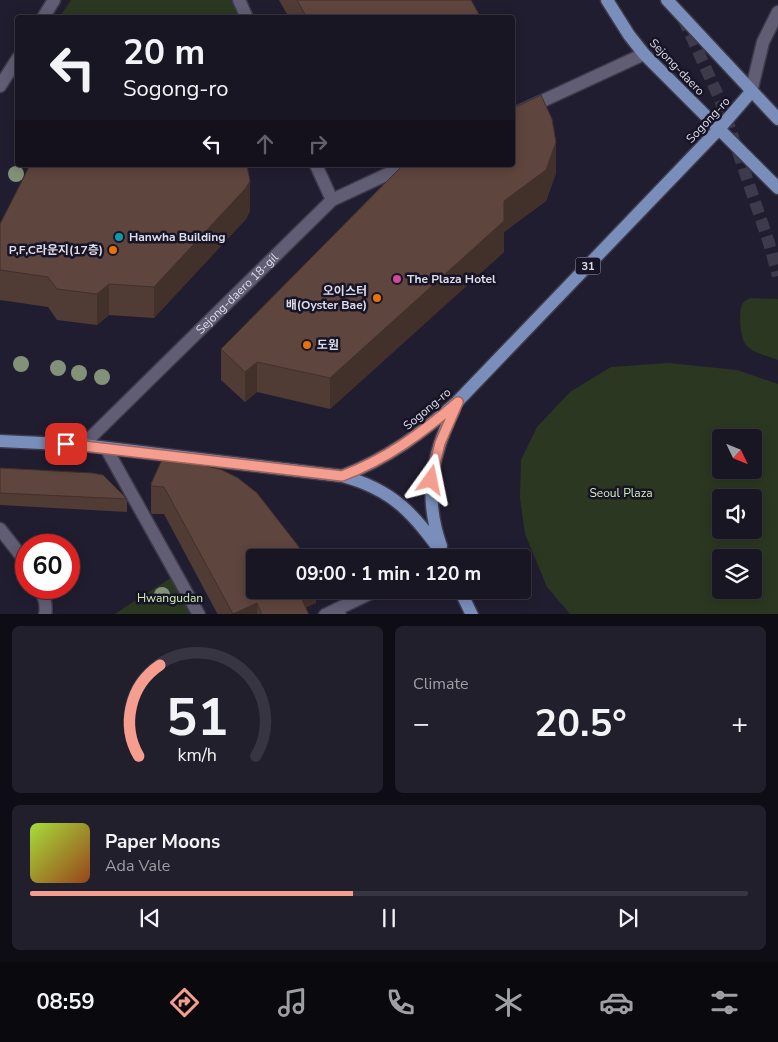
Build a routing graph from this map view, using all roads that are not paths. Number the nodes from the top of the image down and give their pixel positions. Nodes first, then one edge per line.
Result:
1 (54, 0) edge
2 (239, 0) edge
3 (607, 0) edge
4 (667, 0) edge
5 (778, 12) edge
6 (45, 15) edge
7 (246, 15) edge
8 (644, 54) junction
9 (15, 63) edge
10 (0, 86) edge
11 (751, 92) junction
12 (515, 115) edge
13 (778, 119) edge
14 (719, 129) junction
15 (317, 167) edge
16 (403, 167) edge
17 (778, 188) edge
18 (332, 200) junction
19 (458, 402) junction
20 (0, 441) edge
21 (83, 445) junction
22 (106, 448) junction
23 (342, 476) junction
24 (0, 529) edge
25 (15, 548) edge
26 (438, 549) edge
27 (442, 549) edge
28 (44, 599) edge
29 (361, 599) edge
30 (464, 599) edge
31 (339, 612) edge
32 (45, 614) edge
33 (199, 614) edge
34 (325, 614) edge
35 (472, 614) edge

1 - 6 street
2 - 7 street
3 - 8 main road, Sejong-daero
4 - 11 main road
5 - 11 street
8 - 12 street
8 - 14 main road, Sejong-daero
9 - 10 street
11 - 13 main road
11 - 14 main road, Sogong-ro / 31
14 - 17 main road, Sejong-daero
14 - 19 main road, Sogong-ro / 31
15 - 18 street
16 - 18 street, Sejong-daero 18-gil
18 - 21 street, Sejong-daero 18-gil
19 - 23 main road, Sogong-ro / 31
19 - 27 main road
20 - 21 main road, Sogong-ro / 31
21 - 22 main road, Sogong-ro / 31
22 - 23 main road, Sogong-ro / 31
22 - 33 street
23 - 26 main road
24 - 25 street
28 - 32 street
29 - 31 street
30 - 35 main road
31 - 34 street

